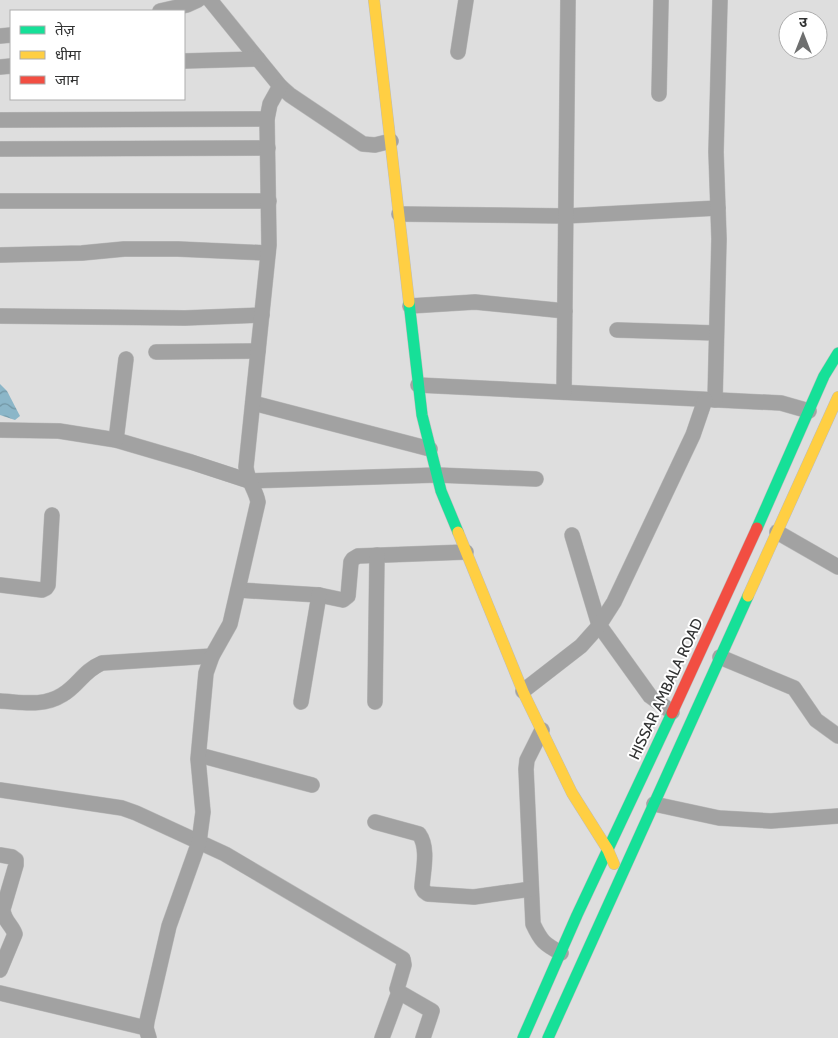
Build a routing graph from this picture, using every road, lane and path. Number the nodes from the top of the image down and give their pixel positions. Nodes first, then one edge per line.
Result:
1 (198, 0) edge
2 (210, 0) edge
3 (374, 0) edge
4 (466, 0) edge
5 (568, 0) edge
6 (662, 0) edge
7 (720, 0) edge
8 (164, 10) edge
9 (458, 52) dead end
10 (258, 59) junction
11 (185, 61) edge
12 (280, 86) junction
13 (659, 94) dead end
14 (267, 119) junction
15 (0, 120) edge
16 (391, 141) junction
17 (268, 148) junction
18 (0, 149) edge
19 (0, 201) edge
20 (268, 201) junction
21 (718, 208) junction
22 (399, 214) junction
23 (566, 216) junction
24 (268, 253) junction
25 (0, 255) edge
26 (410, 306) junction
27 (565, 311) junction
28 (262, 315) junction
29 (0, 316) edge
30 (617, 330) dead end
31 (716, 333) junction
32 (258, 351) junction
33 (156, 352) dead end
34 (838, 353) edge
35 (126, 359) dead end
36 (418, 385) junction
37 (564, 392) junction
38 (838, 397) edge
39 (710, 400) junction
40 (253, 403) junction
41 (809, 411) junction
42 (0, 430) edge
43 (116, 440) junction
44 (430, 450) junction
45 (437, 475) junction
46 (536, 479) dead end
47 (249, 481) junction
48 (52, 514) dead end
49 (776, 532) junction
50 (572, 535) dead end
51 (466, 552) junction
52 (377, 555) junction
53 (838, 567) edge
54 (0, 585) edge
55 (238, 590) junction
56 (319, 595) junction
57 (599, 625) junction
58 (212, 656) junction
59 (720, 657) junction
60 (523, 691) junction
61 (0, 701) edge
62 (301, 702) dead end
63 (375, 702) dead end
64 (672, 712) junction
65 (542, 730) junction
66 (838, 736) edge
67 (199, 755) junction
68 (312, 785) dead end
69 (0, 790) edge
70 (654, 804) junction
71 (838, 816) edge
72 (375, 822) dead end
73 (199, 842) junction
74 (608, 850) junction
75 (0, 855) edge
76 (620, 878) junction
77 (531, 889) junction
78 (560, 953) junction
79 (0, 970) edge
80 (399, 992) junction
81 (0, 993) edge
82 (147, 1033) edge
83 (382, 1038) edge
84 (423, 1038) edge
85 (523, 1038) edge
86 (548, 1038) edge

1 - 8 street
2 - 10 street
3 - 16 main road
4 - 9 street
5 - 23 street
6 - 13 street
7 - 21 street
10 - 11 street
10 - 12 street
12 - 14 street
12 - 16 street
14 - 15 street
14 - 17 street
16 - 22 main road
17 - 18 street
17 - 20 street
19 - 20 street
20 - 24 street
21 - 23 street
21 - 31 street
22 - 23 street
22 - 26 main road
23 - 27 street
24 - 25 street
24 - 28 street
26 - 27 street
26 - 36 main road
27 - 37 street
28 - 29 street
28 - 32 street
30 - 31 street
31 - 39 street
32 - 33 street
32 - 40 street
34 - 41 main road, HISSAR AMBALA ROAD
35 - 43 street
36 - 37 street
36 - 44 main road
37 - 39 street
38 - 49 main road
39 - 41 street
39 - 57 street
40 - 44 street
40 - 47 street
41 - 64 main road, HISSAR AMBALA ROAD
42 - 43 street
43 - 47 street
44 - 45 main road
45 - 46 street
45 - 47 street
45 - 51 main road
47 - 55 street
48 - 54 street
49 - 53 street
49 - 59 main road
50 - 57 street
51 - 52 street
51 - 60 main road
52 - 56 street
52 - 63 street
55 - 56 street
55 - 58 street
56 - 62 street
57 - 60 street
57 - 64 street
58 - 61 street
58 - 67 street
59 - 66 street
59 - 70 main road
60 - 65 main road
64 - 74 main road, HISSAR AMBALA ROAD
65 - 74 main road
65 - 77 street
67 - 68 street
67 - 73 street
69 - 73 street
70 - 71 street
70 - 76 main road
72 - 77 street
73 - 80 street
73 - 82 street
74 - 76 main road
74 - 78 main road, HISSAR AMBALA ROAD
75 - 79 street
76 - 86 main road
77 - 78 street
78 - 85 main road, HISSAR AMBALA ROAD
80 - 83 street
80 - 84 street
81 - 82 street

